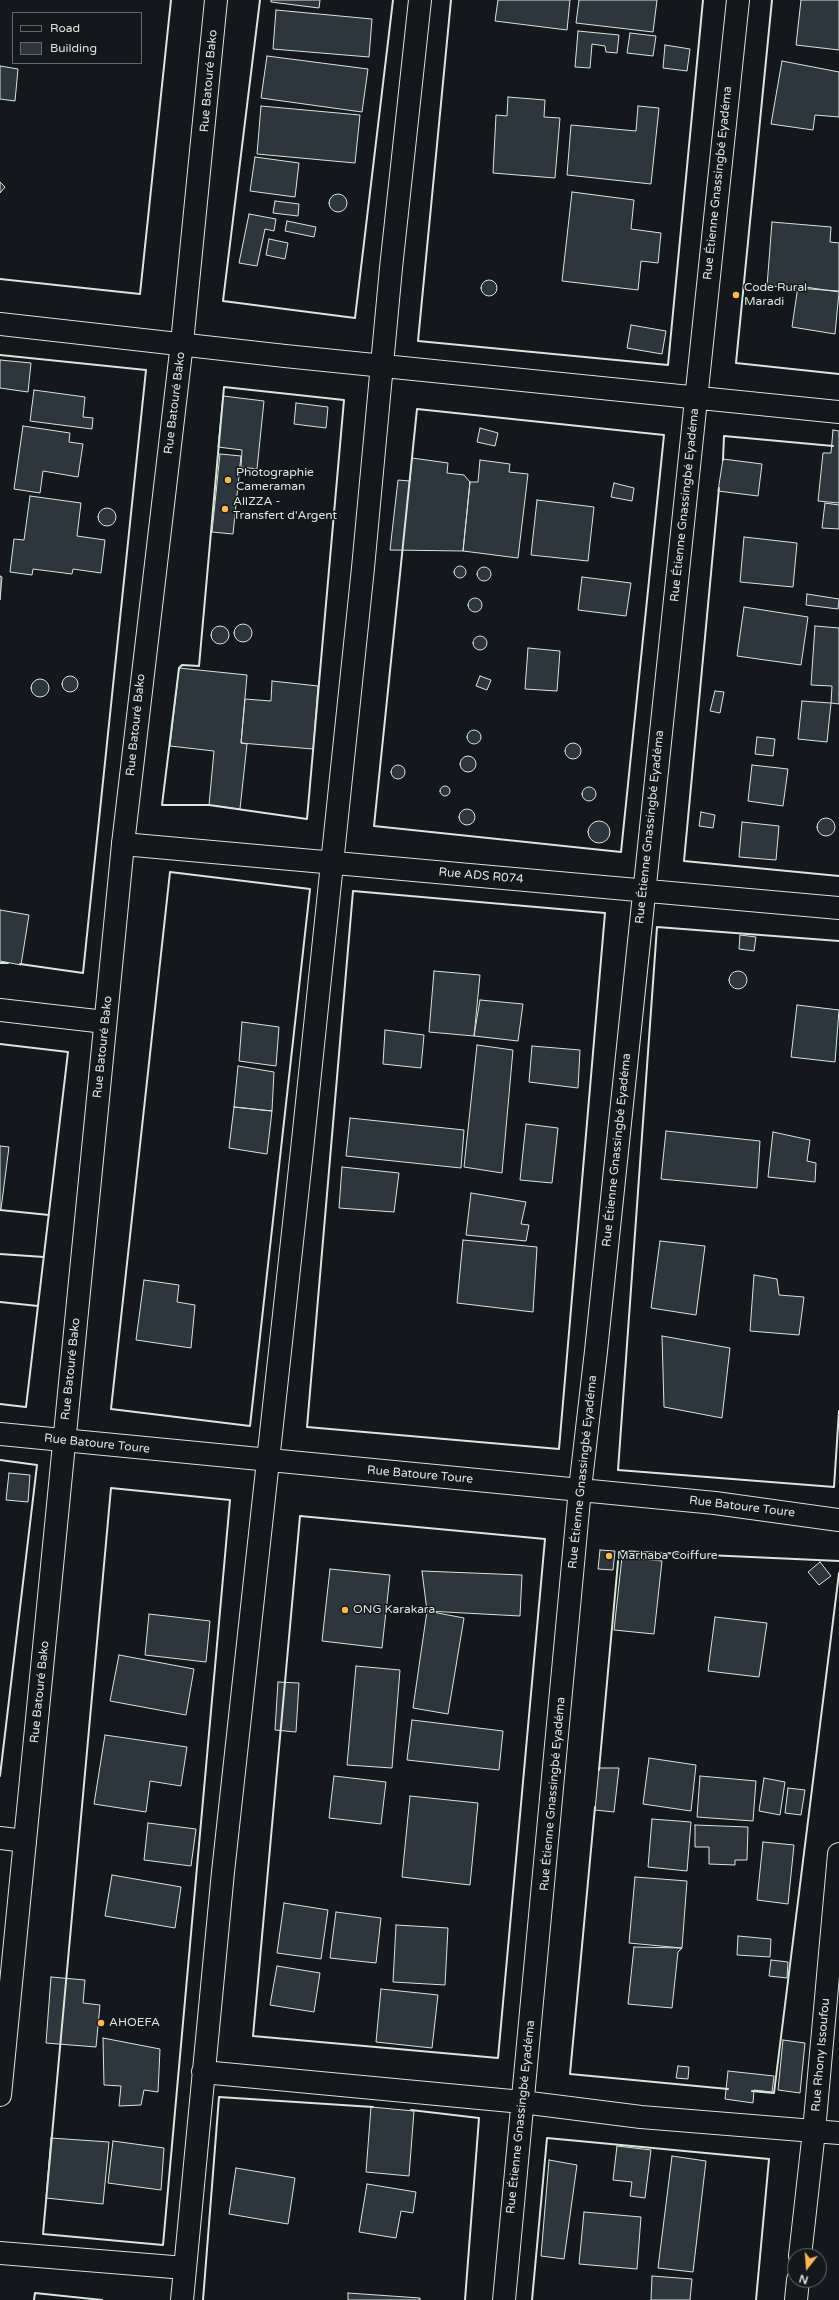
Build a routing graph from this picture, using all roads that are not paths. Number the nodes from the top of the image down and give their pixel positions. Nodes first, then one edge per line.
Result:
1 (216, 0) edge
2 (420, 0) edge
3 (738, 0) edge
4 (0, 324) edge
5 (182, 343) junction
6 (381, 365) junction
7 (696, 397) junction
8 (839, 412) edge
9 (123, 844) junction
10 (332, 862) junction
11 (644, 890) junction
12 (839, 908) edge
13 (0, 1010) edge
14 (105, 1022) junction
15 (0, 1434) edge
16 (64, 1440) junction
17 (269, 1460) junction
18 (580, 1489) junction
19 (839, 1520) edge
20 (0, 1838) edge
21 (24, 1841) junction
22 (839, 1854) edge
23 (203, 2072) junction
24 (0, 2095) edge
25 (522, 2102) junction
26 (814, 2131) junction
27 (839, 2134) edge
28 (801, 2248) edge
29 (0, 2253) edge
30 (185, 2268) junction
31 (797, 2288) edge
32 (182, 2300) edge
33 (504, 2300) edge
34 (796, 2300) edge

1 - 5 street, Rue Batouré Bako
2 - 6 street
3 - 7 street, Rue Étienne Gnassingbé Eyadéma
4 - 5 street
5 - 6 street
5 - 9 street, Rue Batouré Bako
6 - 7 street
6 - 10 street
7 - 8 street
7 - 11 street, Rue Étienne Gnassingbé Eyadéma
9 - 10 street, Rue ADS R074
9 - 14 street, Rue Batouré Bako
10 - 11 street, Rue ADS R074
10 - 17 street
11 - 12 street, Rue ADS R074
11 - 18 street, Rue Étienne Gnassingbé Eyadéma
13 - 14 street
14 - 16 street, Rue Batouré Bako
15 - 16 street, Rue Batoure Toure
16 - 17 street, Rue Batoure Toure
16 - 21 street, Rue Batouré Bako
17 - 18 street, Rue Batoure Toure
17 - 23 street
18 - 19 street, Rue Batoure Toure
18 - 25 street, Rue Étienne Gnassingbé Eyadéma
20 - 21 street
21 - 24 street, Rue Batouré Bako
22 - 26 street, Rue Rhony Issoufou
23 - 25 street
23 - 30 street
25 - 26 street
25 - 33 street, Rue Étienne Gnassingbé Eyadéma
26 - 27 street
26 - 28 street, Rue Rhony Issoufou
29 - 30 street
30 - 32 street
31 - 34 street

